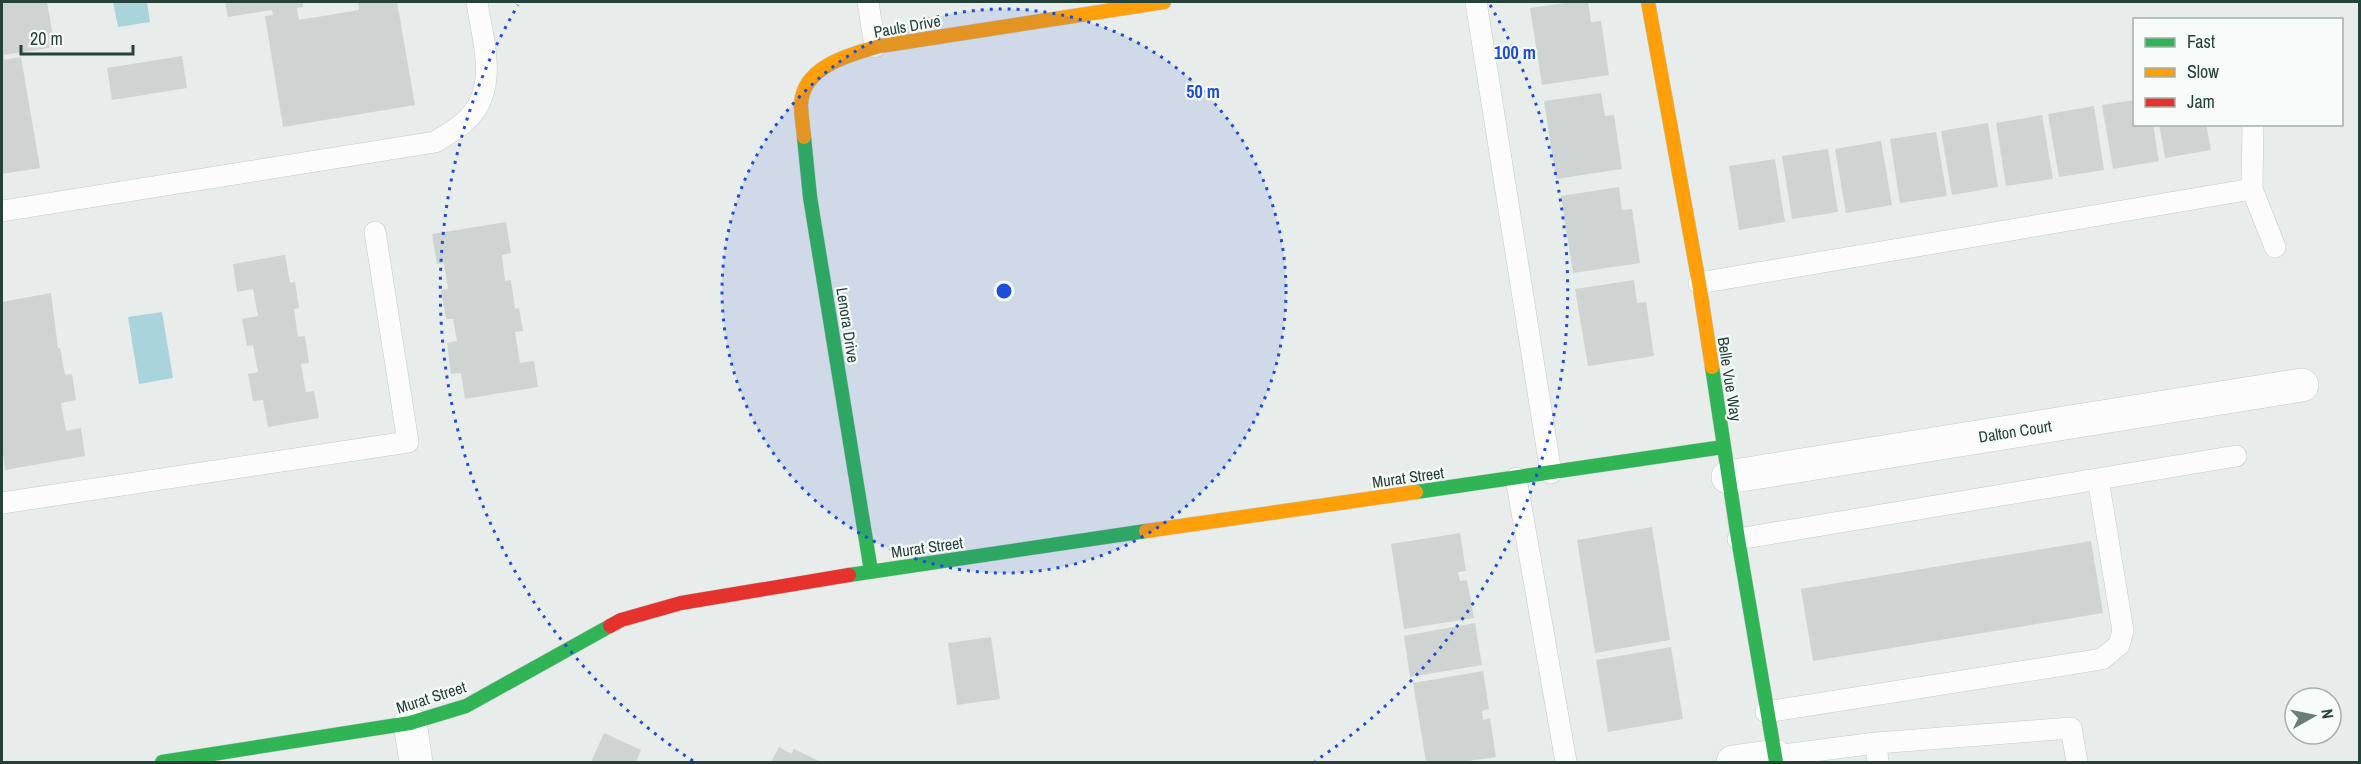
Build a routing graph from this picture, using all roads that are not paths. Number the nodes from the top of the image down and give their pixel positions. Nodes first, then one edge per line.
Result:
1 (477, 2) edge
2 (868, 2) edge
3 (1164, 2) edge
4 (1476, 2) edge
5 (1648, 2) edge
6 (875, 47) junction
7 (808, 84) joint
8 (2253, 126) edge
9 (2252, 189) junction
10 (2, 211) edge
11 (375, 232) dead end
12 (2275, 247) dead end
13 (1698, 283) junction
14 (2302, 386) dead end
15 (2236, 456) dead end
16 (1726, 462) junction
17 (1551, 473) junction
18 (1516, 478) junction
19 (2098, 478) junction
20 (2, 503) edge
21 (1738, 539) junction
22 (871, 572) junction
23 (1766, 712) junction
24 (410, 723) junction
25 (1877, 753) edge
26 (1775, 759) edge
27 (162, 762) edge
28 (416, 762) edge
29 (1566, 762) edge
30 (1733, 762) edge
31 (2077, 762) edge

1 - 10 lane
2 - 6 lane
3 - 6 street, Pauls Drive
4 - 17 lane
5 - 13 street, Belle Vue Way
6 - 7 street, Pauls Drive
7 - 22 street, Lenora Drive
8 - 9 lane
9 - 12 lane
9 - 13 lane
11 - 20 lane
13 - 16 street, Belle Vue Way
14 - 16 street, Dalton Court
15 - 19 lane
16 - 17 street, Murat Street
16 - 21 street, Belle Vue Way
17 - 18 street, Murat Street
18 - 22 street, Murat Street
18 - 29 lane
19 - 21 lane
19 - 23 lane
21 - 23 street, Belle Vue Way
22 - 24 street, Murat Street
23 - 26 street, Belle Vue Way
24 - 27 street, Murat Street
24 - 28 street
25 - 26 lane
25 - 31 lane
26 - 30 street

